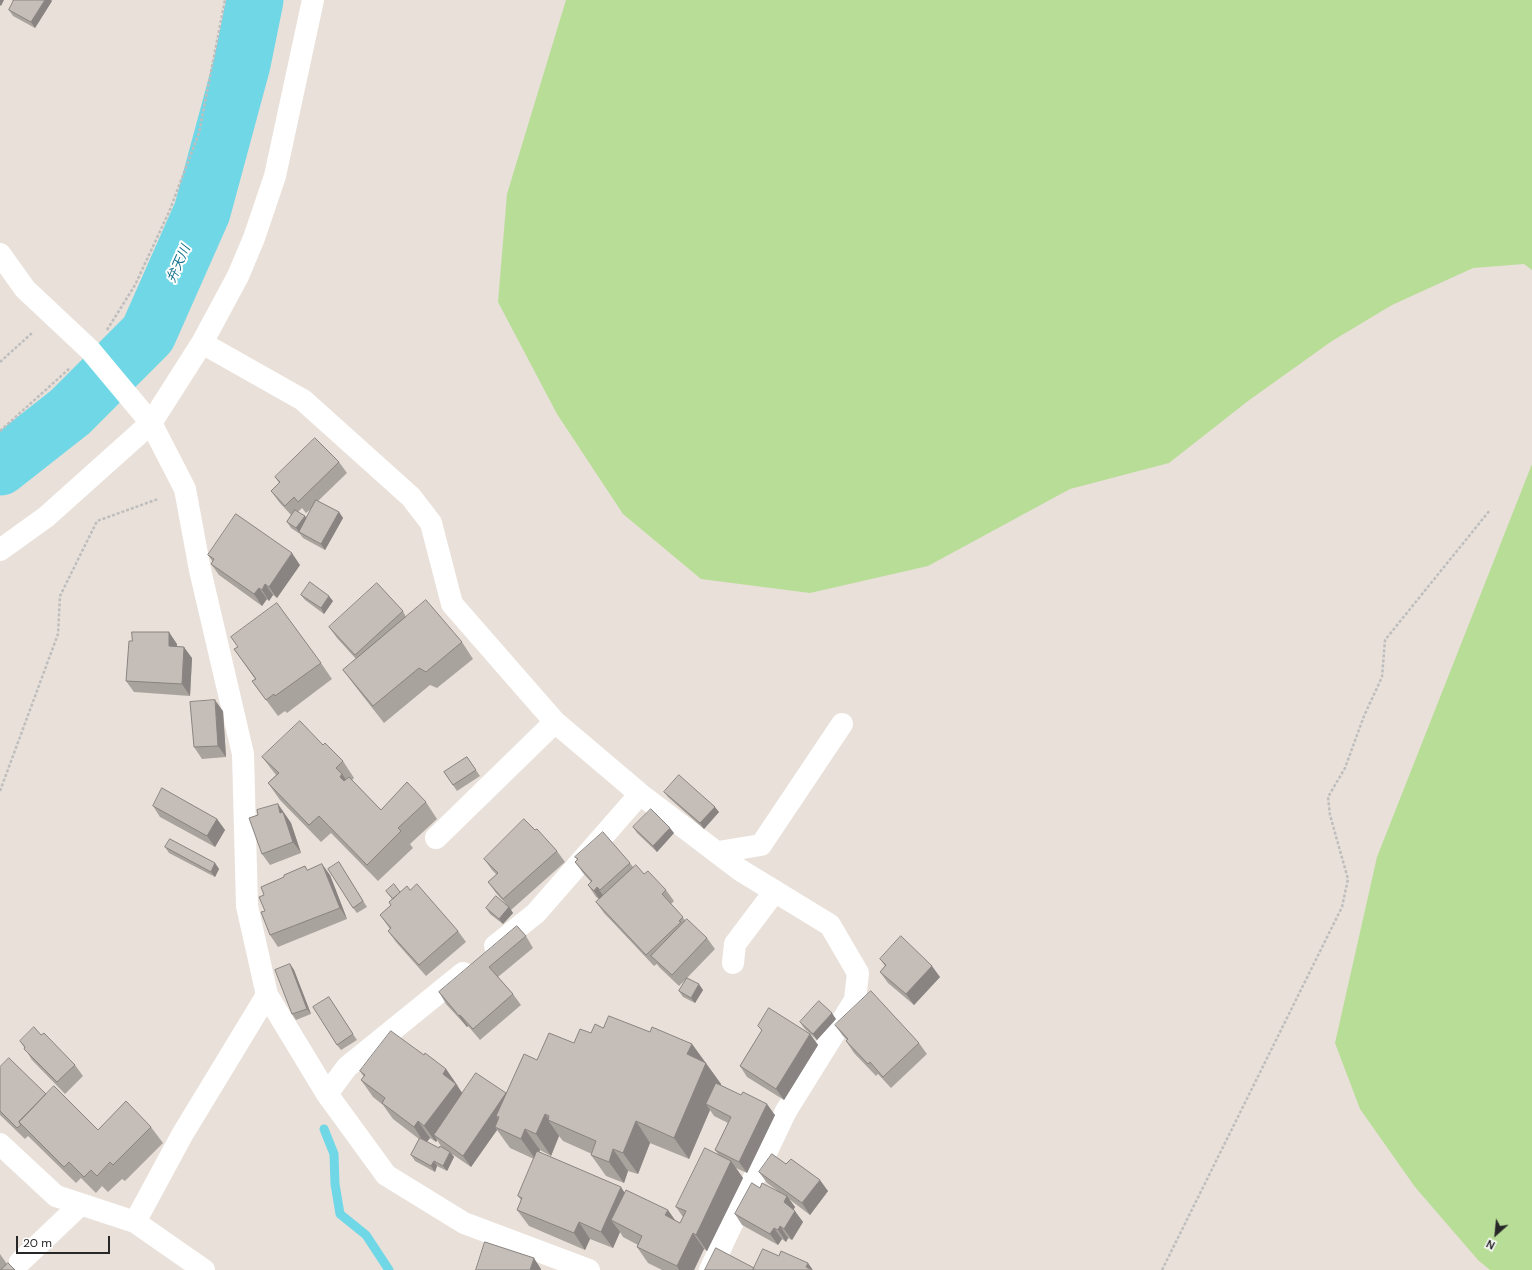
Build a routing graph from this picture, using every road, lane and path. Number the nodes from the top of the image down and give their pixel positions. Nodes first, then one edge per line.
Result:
1 (225, 0) edge
2 (312, 0) edge
3 (0, 254) edge
4 (52, 315) junction
5 (202, 343) junction
6 (90, 350) junction
7 (0, 362) edge
8 (151, 423) junction
9 (0, 431) edge
10 (185, 489) junction
11 (1490, 510) dead end
12 (0, 550) edge
13 (555, 722) junction
14 (842, 724) dead end
15 (0, 791) edge
16 (640, 794) junction
17 (436, 838) dead end
18 (718, 852) junction
19 (775, 891) junction
20 (733, 962) dead end
21 (268, 995) junction
22 (327, 1094) junction
23 (0, 1144) edge
24 (80, 1205) junction
25 (135, 1222) junction
26 (20, 1262) dead end
27 (204, 1270) edge
28 (589, 1270) edge
29 (710, 1270) edge
30 (1162, 1270) edge

1 - 6 path
2 - 5 street
3 - 4 street
4 - 6 street
4 - 7 path
5 - 8 street
5 - 13 street
6 - 8 street
6 - 9 path
8 - 10 street
8 - 12 street
10 - 15 path
10 - 21 street
11 - 30 path
13 - 16 street
13 - 17 street
14 - 18 street
16 - 18 street
16 - 22 street
18 - 19 street
19 - 20 street
19 - 29 street
21 - 22 street
21 - 25 street
22 - 28 street
23 - 24 street
24 - 25 street
24 - 26 street
25 - 27 street

